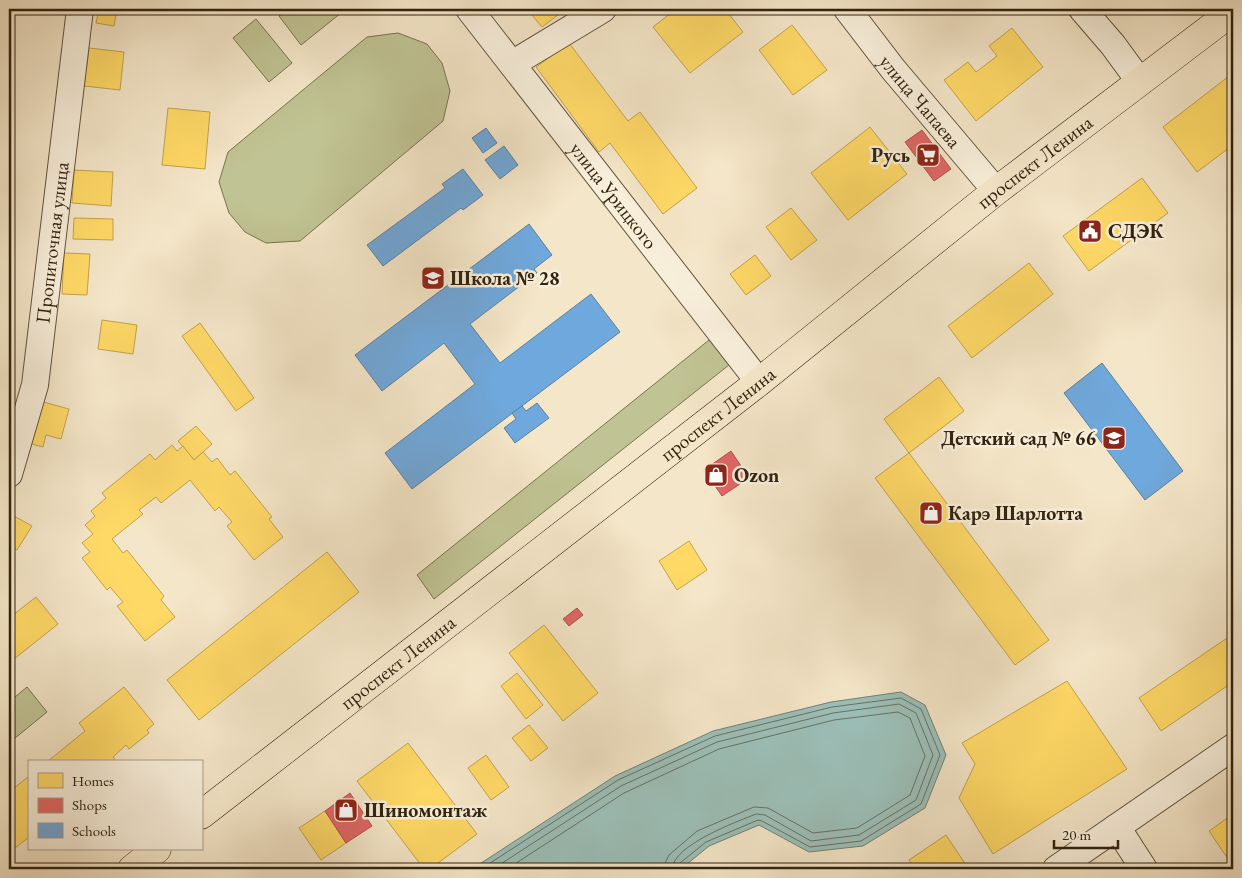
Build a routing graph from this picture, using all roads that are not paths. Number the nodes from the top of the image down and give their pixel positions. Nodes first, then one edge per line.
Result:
1 (80, 9) edge
2 (469, 9) edge
3 (603, 9) edge
4 (847, 9) edge
5 (1082, 9) edge
6 (1233, 11) edge
7 (512, 64) junction
8 (1140, 82) junction
9 (996, 191) junction
10 (759, 382) junction
11 (9, 474) edge
12 (1233, 747) edge
13 (202, 814) edge
14 (1117, 827) junction
15 (156, 850) edge
16 (132, 869) edge
17 (1056, 869) edge
18 (1144, 869) edge

1 - 11 street, Пропиточная улица
2 - 7 street, улица Урицкого
3 - 7 street
4 - 9 street, улица Чапаева
5 - 8 street
6 - 8 main road, проспект Ленина
7 - 10 street, улица Урицкого
8 - 9 main road, проспект Ленина
9 - 10 main road, проспект Ленина
10 - 13 main road, проспект Ленина
12 - 14 street
14 - 17 street
14 - 18 street
15 - 16 main road

